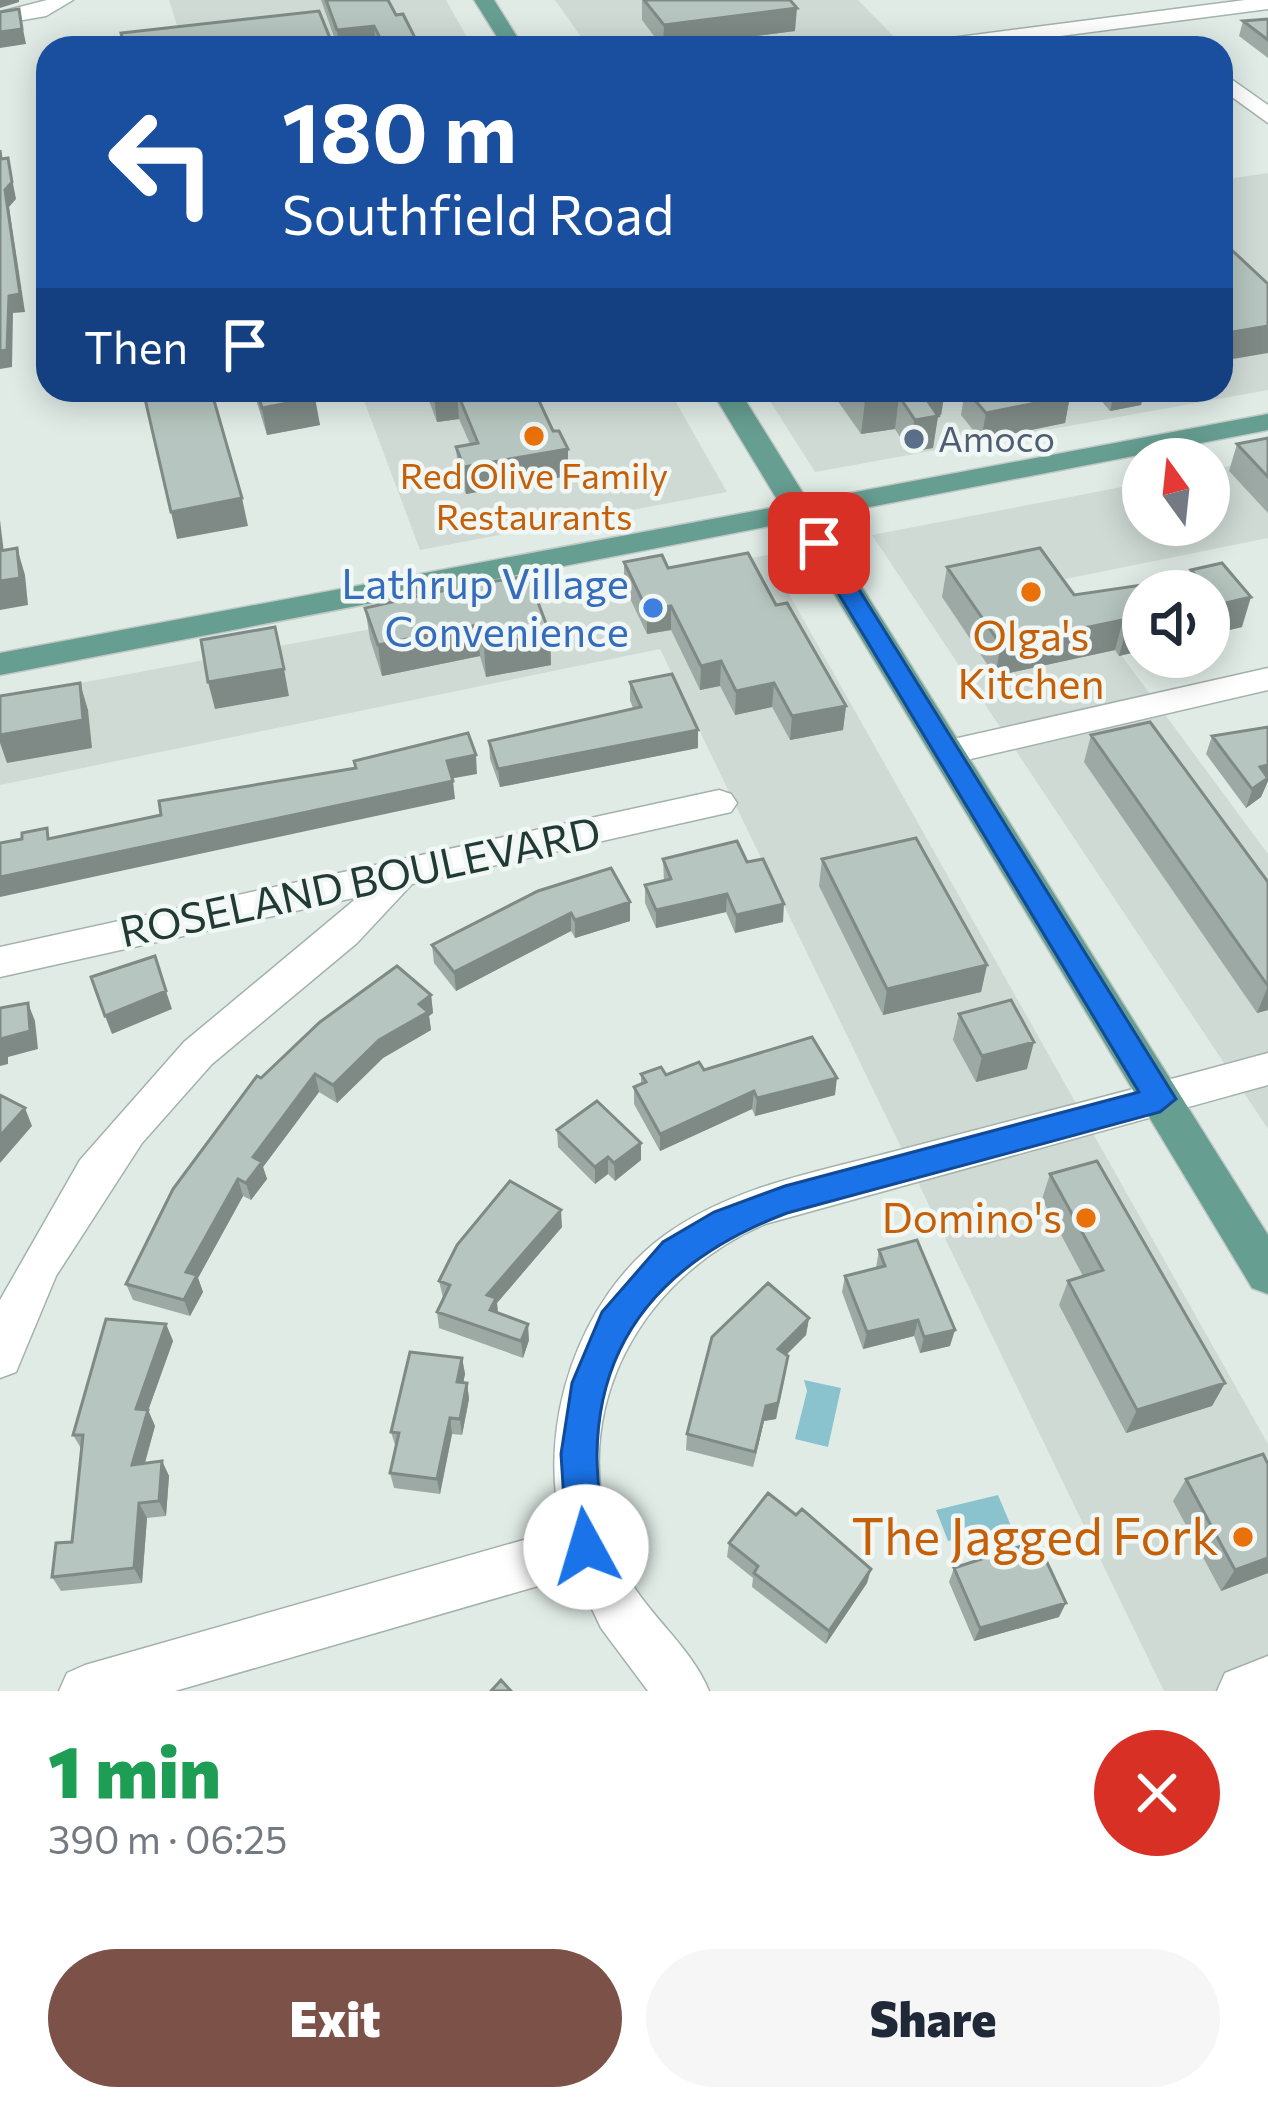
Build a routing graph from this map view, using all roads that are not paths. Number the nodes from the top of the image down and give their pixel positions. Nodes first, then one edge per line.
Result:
1 (63, 0) edge
2 (484, 0) edge
3 (1126, 0) edge
4 (1268, 3) edge
5 (0, 17) edge
6 (1149, 19) junction
7 (506, 36) edge
8 (1015, 36) edge
9 (1170, 36) edge
10 (1233, 88) edge
11 (1268, 116) edge
12 (732, 402) edge
13 (1268, 422) edge
14 (801, 513) junction
15 (0, 664) edge
16 (1268, 679) edge
17 (949, 752) junction
18 (719, 802) dead end
19 (401, 873) junction
20 (0, 962) edge
21 (1268, 1069) edge
22 (1160, 1099) junction
23 (1268, 1274) edge
24 (0, 1357) edge
25 (586, 1547) junction
26 (1268, 1682) edge
27 (85, 1691) edge
28 (682, 1691) edge
29 (1243, 1691) edge

1 - 5 street
2 - 7 main road
3 - 6 street
4 - 6 street
6 - 8 street
6 - 9 street
10 - 11 street
12 - 14 main road
13 - 14 main road
14 - 15 main road
14 - 17 main road
16 - 17 street
17 - 22 main road
18 - 19 street, ROSELAND BOULEVARD
19 - 20 street, ROSELAND BOULEVARD
19 - 24 street
21 - 22 street
22 - 23 main road
22 - 25 street
25 - 27 street
25 - 28 street
26 - 29 street

